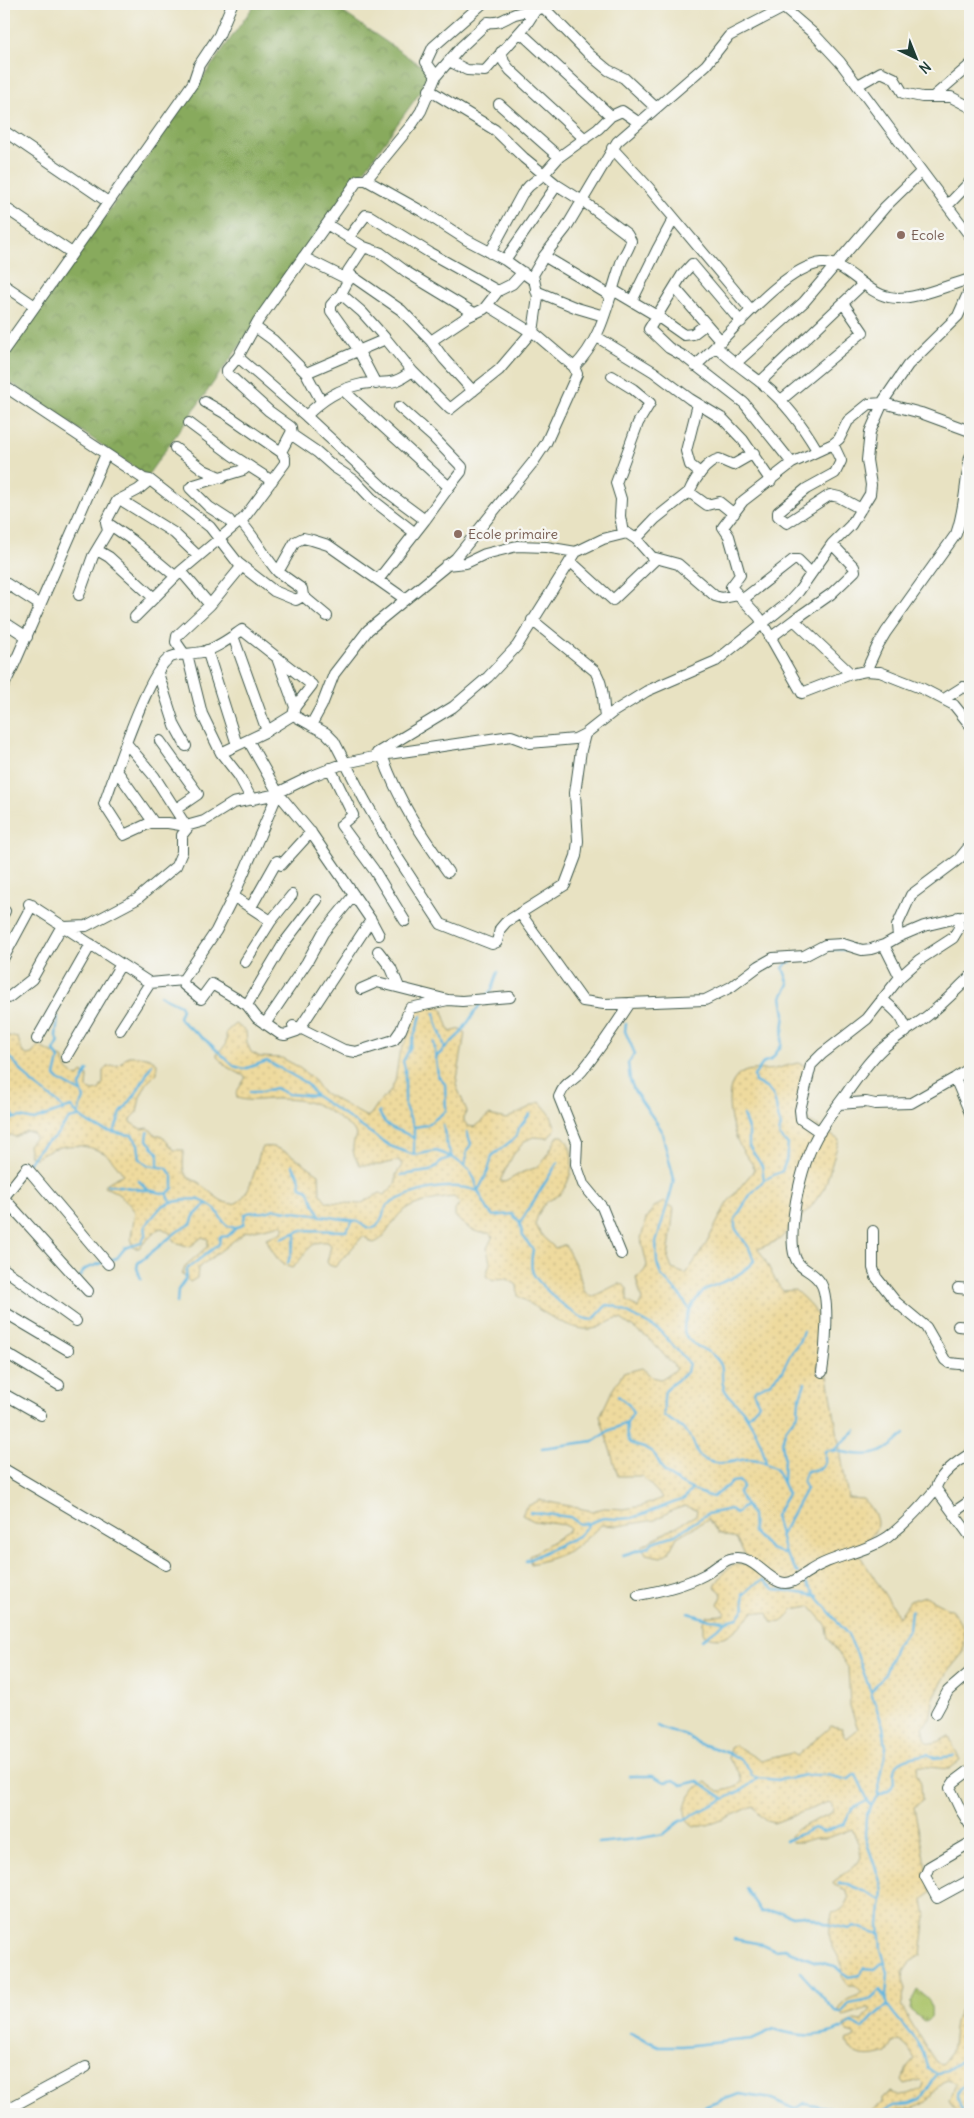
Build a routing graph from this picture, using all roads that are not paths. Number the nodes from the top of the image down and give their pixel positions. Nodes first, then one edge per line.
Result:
1 (232, 4) edge
2 (482, 4) edge
3 (781, 6) edge
4 (544, 8) edge
5 (520, 32) junction
6 (501, 52) junction
7 (449, 61) junction
8 (970, 65) edge
9 (436, 76) junction
10 (858, 85) junction
11 (429, 90) junction
12 (933, 98) junction
13 (499, 104) dead end
14 (656, 107) junction
15 (970, 107) edge
16 (611, 116) junction
17 (638, 122) junction
18 (4, 131) edge
19 (585, 139) junction
20 (612, 148) junction
21 (559, 157) junction
22 (921, 172) junction
23 (544, 174) junction
24 (366, 180) junction
25 (970, 182) edge
26 (557, 185) junction
27 (582, 201) junction
28 (108, 202) junction
29 (948, 206) junction
30 (4, 207) edge
31 (674, 218) junction
32 (328, 224) junction
33 (970, 236) edge
34 (349, 237) junction
35 (364, 246) junction
36 (490, 252) junction
37 (72, 253) junction
38 (544, 256) junction
39 (303, 258) junction
40 (505, 260) junction
41 (836, 266) junction
42 (523, 272) junction
43 (350, 278) junction
44 (970, 279) edge
45 (533, 280) junction
46 (4, 285) edge
47 (862, 285) junction
48 (674, 288) junction
49 (970, 290) edge
50 (498, 291) junction
51 (536, 291) junction
52 (612, 293) junction
53 (341, 294) junction
54 (632, 301) junction
55 (843, 303) junction
56 (487, 305) junction
57 (35, 306) junction
58 (751, 310) junction
59 (474, 313) junction
60 (604, 316) junction
61 (657, 316) junction
62 (741, 322) junction
63 (706, 324) junction
64 (255, 327) junction
65 (532, 331) junction
66 (597, 336) junction
67 (386, 339) junction
68 (431, 341) junction
69 (719, 343) junction
70 (4, 350) edge
71 (359, 350) junction
72 (238, 357) junction
73 (736, 363) junction
74 (695, 366) junction
75 (574, 367) junction
76 (412, 371) junction
77 (306, 372) junction
78 (612, 376) dead end
79 (760, 382) junction
80 (376, 384) junction
81 (4, 386) edge
82 (343, 390) junction
83 (474, 391) junction
84 (781, 400) junction
85 (321, 401) junction
86 (205, 402) dead end
87 (883, 403) junction
88 (698, 404) junction
89 (399, 407) dead end
90 (306, 416) junction
91 (188, 423) dead end
92 (970, 432) edge
93 (291, 433) junction
94 (833, 444) junction
95 (175, 448) dead end
96 (817, 450) junction
97 (281, 452) junction
98 (106, 454) junction
99 (754, 454) junction
100 (970, 457) edge
101 (792, 463) junction
102 (248, 466) junction
103 (700, 473) junction
104 (222, 478) junction
105 (150, 480) junction
106 (272, 481) junction
107 (771, 481) junction
108 (449, 488) junction
109 (689, 492) junction
110 (121, 500) junction
111 (861, 509) junction
112 (734, 514) junction
113 (425, 520) junction
114 (966, 520) edge
115 (106, 522) junction
116 (236, 524) junction
117 (415, 533) junction
118 (623, 533) junction
119 (220, 539) junction
120 (636, 539) junction
121 (832, 544) junction
122 (97, 550) junction
123 (576, 552) junction
124 (198, 556) junction
125 (656, 559) junction
126 (570, 561) junction
127 (446, 565) junction
128 (242, 566) junction
129 (278, 572) junction
130 (811, 573) junction
131 (178, 574) junction
132 (378, 580) junction
133 (4, 582) edge
134 (79, 595) dead end
135 (303, 596) junction
136 (740, 597) junction
137 (154, 598) junction
138 (405, 599) junction
139 (40, 605) junction
140 (210, 605) junction
141 (327, 616) dead end
142 (135, 617) dead end
143 (532, 620) junction
144 (794, 620) junction
145 (4, 622) edge
146 (763, 623) junction
147 (233, 636) junction
148 (27, 637) junction
149 (770, 638) junction
150 (207, 650) junction
151 (186, 654) junction
152 (276, 657) junction
153 (8, 668) edge
154 (866, 671) junction
155 (158, 673) junction
156 (851, 674) junction
157 (4, 685) edge
158 (970, 688) edge
159 (944, 699) junction
160 (294, 711) junction
161 (605, 718) junction
162 (311, 725) junction
163 (970, 725) edge
164 (267, 731) junction
165 (585, 734) junction
166 (248, 740) junction
167 (160, 741) dead end
168 (127, 744) junction
169 (237, 745) junction
170 (186, 746) dead end
171 (221, 753) junction
172 (382, 755) junction
173 (368, 759) junction
174 (345, 764) junction
175 (330, 768) junction
176 (117, 771) junction
177 (278, 793) junction
178 (252, 800) junction
179 (176, 809) junction
180 (154, 823) junction
181 (188, 826) junction
182 (311, 832) junction
183 (970, 842) edge
184 (448, 872) dead end
185 (354, 895) junction
186 (233, 896) junction
187 (292, 896) dead end
188 (317, 900) dead end
189 (251, 907) junction
190 (520, 912) junction
191 (970, 915) edge
192 (958, 917) junction
193 (371, 920) junction
194 (271, 921) junction
195 (406, 922) dead end
196 (65, 927) junction
197 (379, 935) dead end
198 (898, 937) junction
199 (91, 944) junction
200 (884, 945) junction
201 (378, 951) dead end
202 (4, 957) edge
203 (246, 962) dead end
204 (121, 964) junction
205 (900, 977) junction
206 (970, 977) edge
207 (183, 980) junction
208 (150, 983) junction
209 (399, 987) junction
210 (360, 989) dead end
211 (510, 997) dead end
212 (4, 999) edge
213 (882, 999) junction
214 (448, 1000) junction
215 (630, 1003) junction
216 (247, 1005) junction
217 (265, 1024) junction
218 (296, 1028) junction
219 (120, 1030) dead end
220 (906, 1032) junction
221 (37, 1039) dead end
222 (66, 1057) dead end
223 (970, 1068) edge
224 (955, 1078) junction
225 (967, 1095) edge
226 (839, 1104) junction
227 (970, 1113) edge
228 (820, 1132) junction
229 (4, 1198) edge
230 (873, 1232) dead end
231 (621, 1254) dead end
232 (108, 1264) dead end
233 (4, 1268) edge
234 (958, 1288) dead end
235 (970, 1289) edge
236 (88, 1291) dead end
237 (4, 1312) edge
238 (76, 1321) dead end
239 (958, 1326) dead end
240 (970, 1327) edge
241 (68, 1350) dead end
242 (4, 1352) edge
243 (970, 1365) edge
244 (822, 1372) dead end
245 (59, 1385) dead end
246 (4, 1394) edge
247 (41, 1414) dead end
248 (970, 1454) edge
249 (4, 1469) edge
250 (936, 1489) junction
251 (970, 1501) edge
252 (954, 1512) junction
253 (970, 1536) edge
254 (166, 1565) dead end
255 (638, 1595) dead end
256 (970, 1672) edge
257 (936, 1713) dead end
258 (970, 1770) edge
259 (970, 1825) edge
260 (970, 1843) edge
261 (970, 1880) edge
262 (86, 2067) dead end
263 (4, 2111) edge

1 - 28 street
2 - 9 street
3 - 10 street
3 - 14 street
4 - 5 street
4 - 7 street
4 - 14 street
5 - 6 street
5 - 16 street
6 - 7 street
6 - 19 street
7 - 9 street
8 - 12 street
9 - 11 street
10 - 12 street
10 - 22 street
11 - 23 street
11 - 24 street
12 - 15 street
13 - 21 street
14 - 17 street
16 - 17 street
16 - 19 street
17 - 20 street
18 - 28 street
19 - 21 street
20 - 27 street
20 - 31 street
21 - 23 street
22 - 29 street
22 - 41 street
23 - 26 street
23 - 36 street
24 - 32 street
24 - 36 street
25 - 29 street
26 - 27 street
26 - 40 street
27 - 38 street
27 - 52 street
28 - 37 street
29 - 33 street
30 - 37 street
31 - 54 street
31 - 58 street
32 - 34 street
32 - 39 street
34 - 35 street
34 - 50 street
35 - 43 street
35 - 59 street
36 - 40 street
37 - 57 street
38 - 45 street
38 - 52 street
39 - 43 street
39 - 64 street
40 - 42 street
41 - 47 street
41 - 58 street
41 - 73 street
42 - 45 street
42 - 50 street
43 - 53 street
43 - 68 street
44 - 47 street
45 - 51 street
46 - 57 street
47 - 55 street
48 - 61 street
48 - 62 street
48 - 63 street
49 - 87 street
50 - 56 street
51 - 60 street
51 - 65 street
52 - 54 street
52 - 60 street
53 - 67 street
53 - 71 street
54 - 61 street
55 - 79 street
55 - 84 street
56 - 59 street
56 - 65 street
57 - 70 street
58 - 62 street
59 - 68 street
60 - 66 street
61 - 63 street
61 - 74 street
62 - 69 street
63 - 69 street
64 - 72 street
64 - 77 street
65 - 75 street
65 - 83 street
66 - 75 street
66 - 88 street
67 - 71 street
67 - 76 street
68 - 83 street
69 - 73 street
69 - 74 street
71 - 77 street
71 - 80 street
72 - 90 street
72 - 93 street
73 - 79 street
74 - 101 street
75 - 127 street
76 - 80 street
76 - 83 street
77 - 85 street
78 - 118 street
79 - 84 street
80 - 82 street
81 - 98 street
82 - 85 street
82 - 108 street
84 - 96 street
85 - 90 street
86 - 97 street
87 - 92 street
87 - 94 street
87 - 111 street
88 - 99 street
88 - 103 street
89 - 108 street
90 - 113 street
91 - 102 street
93 - 97 street
93 - 117 street
94 - 96 street
94 - 111 street
95 - 104 street
96 - 101 street
97 - 106 street
98 - 105 street
98 - 139 street
99 - 103 street
99 - 107 street
100 - 114 street
101 - 107 street
102 - 104 street
102 - 106 street
103 - 109 street
104 - 116 street
105 - 110 street
105 - 119 street
106 - 116 street
107 - 112 street
108 - 113 street
109 - 112 street
109 - 120 street
110 - 115 street
110 - 124 street
111 - 121 street
112 - 136 street
113 - 117 street
114 - 154 street
115 - 122 street
115 - 131 street
116 - 119 street
116 - 129 street
117 - 132 street
118 - 120 street
118 - 123 street
119 - 124 street
119 - 128 street
120 - 125 street
121 - 130 street
121 - 144 street
122 - 134 street
122 - 137 street
123 - 126 street
123 - 127 street
124 - 131 street
125 - 126 street
125 - 136 street
126 - 143 street
127 - 138 street
128 - 135 street
128 - 140 street
129 - 132 street
129 - 135 street
130 - 136 street
130 - 146 street
131 - 137 street
131 - 140 street
132 - 138 street
133 - 139 street
135 - 141 street
136 - 146 street
137 - 142 street
138 - 162 street
139 - 148 street
140 - 151 street
143 - 161 street
143 - 173 street
144 - 149 street
144 - 156 street
145 - 148 street
146 - 149 street
146 - 161 street
147 - 150 street
147 - 152 street
147 - 164 street
148 - 153 street
149 - 156 street
150 - 151 street
150 - 169 street
151 - 155 street
151 - 171 street
152 - 160 street
152 - 160 street
153 - 157 street
154 - 156 street
154 - 159 street
155 - 168 street
155 - 170 street
158 - 159 street
159 - 163 street
160 - 162 street
160 - 164 street
161 - 165 street
162 - 174 street
164 - 166 street
165 - 172 street
165 - 190 street
166 - 169 street
166 - 177 street
167 - 179 street
168 - 176 street
168 - 179 street
169 - 171 street
171 - 178 street
172 - 173 street
172 - 184 street
173 - 174 street
174 - 175 street
174 - 190 street
175 - 177 street
175 - 195 street
176 - 180 street
176 - 180 street
177 - 178 street
177 - 182 street
177 - 186 street
178 - 181 street
179 - 181 street
180 - 181 street
181 - 196 street
182 - 185 street
182 - 189 street
183 - 198 street
185 - 193 street
185 - 217 street
186 - 189 street
186 - 207 street
187 - 194 street
188 - 216 street
189 - 194 street
190 - 215 street
191 - 192 street
192 - 198 street
192 - 205 street
193 - 197 street
193 - 218 street
194 - 203 street
196 - 199 street
196 - 202 street
196 - 212 street
198 - 200 street
199 - 204 street
199 - 221 street
200 - 205 street
200 - 215 street
201 - 209 street
204 - 208 street
204 - 222 street
205 - 213 street
206 - 220 street
207 - 208 street
207 - 216 street
208 - 219 street
209 - 210 street
209 - 214 street
211 - 214 street
213 - 220 street
213 - 228 street
214 - 218 street
215 - 231 street
216 - 217 street
217 - 218 street
220 - 226 street
223 - 224 street
224 - 225 street
224 - 226 street
225 - 227 street
226 - 228 street
228 - 244 street
229 - 232 street
229 - 236 street
230 - 243 street
233 - 238 street
234 - 235 street
237 - 241 street
239 - 240 street
242 - 245 street
246 - 247 street
248 - 250 street
249 - 254 street
250 - 252 street
250 - 255 street
251 - 252 street
252 - 253 street
256 - 257 street
258 - 259 street
260 - 261 street
262 - 263 street

